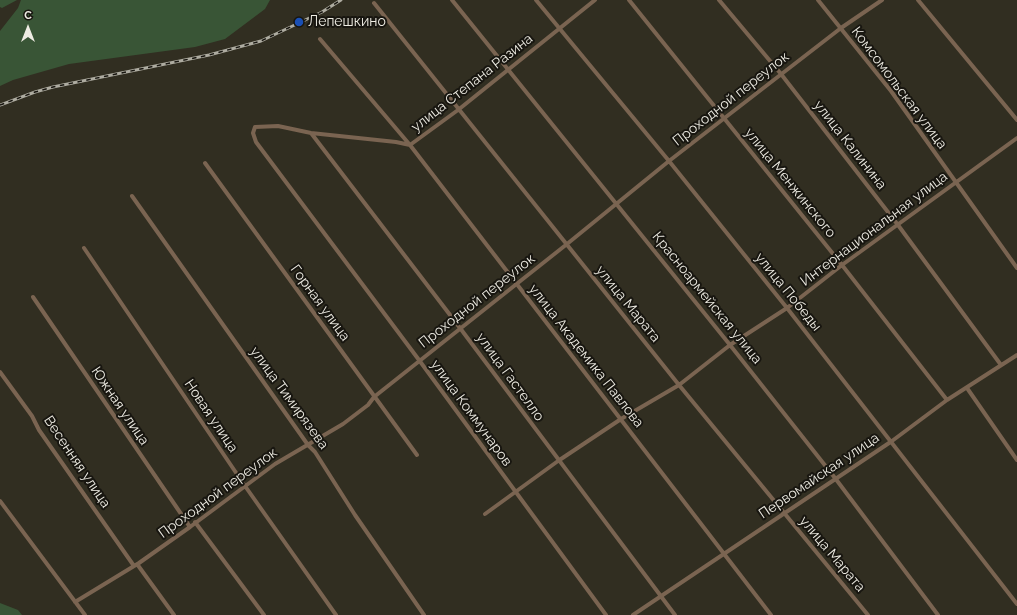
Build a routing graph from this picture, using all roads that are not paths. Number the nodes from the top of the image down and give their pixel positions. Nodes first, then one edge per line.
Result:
1 (452, 0) edge
2 (536, 0) edge
3 (595, 0) edge
4 (629, 0) edge
5 (719, 0) edge
6 (818, 0) edge
7 (882, 0) edge
8 (918, 0) edge
9 (374, 3) dead end
10 (841, 28) junction
11 (560, 29) junction
12 (320, 39) dead end
13 (509, 69) junction
14 (782, 74) junction
15 (458, 110) junction
16 (724, 118) junction
17 (1017, 120) edge
18 (255, 127) joint
19 (311, 133) junction
20 (1017, 138) edge
21 (410, 145) junction
22 (669, 161) junction
23 (206, 163) dead end
24 (955, 182) junction
25 (132, 196) dead end
26 (617, 204) junction
27 (898, 225) junction
28 (566, 244) junction
29 (84, 248) dead end
30 (842, 265) junction
31 (1017, 268) edge
32 (517, 284) junction
33 (33, 297) dead end
34 (787, 308) junction
35 (460, 328) junction
36 (730, 345) junction
37 (1017, 355) edge
38 (419, 360) junction
39 (1001, 366) junction
40 (0, 372) edge
41 (678, 385) junction
42 (967, 388) junction
43 (374, 396) junction
44 (947, 400) junction
45 (621, 419) junction
46 (892, 441) junction
47 (308, 445) junction
48 (417, 455) dead end
49 (1017, 460) edge
50 (558, 461) junction
51 (836, 478) junction
52 (245, 486) junction
53 (515, 492) junction
54 (0, 501) edge
55 (784, 513) junction
56 (485, 514) dead end
57 (195, 522) junction
58 (190, 527) junction
59 (724, 553) junction
60 (136, 565) junction
61 (661, 596) junction
62 (76, 602) junction
63 (1017, 604) edge
64 (85, 615) edge
65 (174, 615) edge
66 (264, 615) edge
67 (336, 615) edge
68 (424, 615) edge
69 (606, 615) edge
70 (633, 615) edge
71 (674, 615) edge
72 (771, 615) edge
73 (868, 615) edge
74 (938, 615) edge

1 - 13 street, Красноармейская улица
2 - 11 street, улица Победы
3 - 11 street, улица Степана Разина
4 - 16 street, улица Менжинского
5 - 14 street, улица Калинина
6 - 10 street, Комсомольская улица
7 - 10 street, Проходной переулок
8 - 17 street
9 - 15 street, улица Марата
10 - 14 street, Проходной переулок
10 - 24 street, Комсомольская улица
11 - 13 street, улица Степана Разина
11 - 22 street, улица Победы
12 - 21 street, улица Академика Павлова
13 - 15 street, улица Степана Разина
13 - 26 street, Красноармейская улица
14 - 16 street, Проходной переулок
14 - 27 street, улица Калинина
15 - 21 street, улица Степана Разина
15 - 28 street, улица Марата
16 - 22 street, Проходной переулок
16 - 30 street, улица Менжинского
18 - 19 street, улица Степана Разина
18 - 38 street, улица Коммунаров
19 - 21 street, улица Степана Разина
19 - 35 street, улица Гастелло
20 - 24 street, Интернациональная улица
21 - 32 street, улица Академика Павлова
22 - 26 street, Проходной переулок
22 - 34 street, улица Победы
23 - 43 street, Горная улица
24 - 27 street, Интернациональная улица
24 - 31 street, Комсомольская улица
25 - 47 street, улица Тимирязева
26 - 28 street, Проходной переулок
26 - 36 street, Красноармейская улица
27 - 30 street, Интернациональная улица
27 - 39 street, улица Калинина
28 - 32 street, Проходной переулок
28 - 41 street, улица Марата
29 - 52 street, Новая улица
30 - 34 street, Интернациональная улица
30 - 44 street, улица Менжинского
32 - 35 street, Проходной переулок
32 - 45 street, улица Академика Павлова
33 - 58 street, Южная улица
34 - 36 street, Интернациональная улица
34 - 46 street, улица Победы
35 - 38 street, Проходной переулок
35 - 50 street, улица Гастелло
36 - 41 street, Интернациональная улица
36 - 51 street, Красноармейская улица
37 - 39 street, Первомайская улица
38 - 43 street, Проходной переулок
38 - 53 street, улица Коммунаров
39 - 42 street, Первомайская улица
40 - 60 street, Весенняя улица
41 - 45 street, Интернациональная улица
41 - 55 street, улица Марата
42 - 44 street, Первомайская улица
42 - 49 street
43 - 47 street, Проходной переулок
43 - 48 street, Горная улица
44 - 46 street, Первомайская улица
45 - 50 street, Интернациональная улица
45 - 59 street, улица Академика Павлова
46 - 51 street, Первомайская улица
46 - 63 street, улица Победы
47 - 52 street, Проходной переулок
47 - 68 street, улица Тимирязева
50 - 53 street, Интернациональная улица
50 - 61 street, улица Гастелло
51 - 55 street, Первомайская улица
51 - 74 street, Красноармейская улица
52 - 57 street, Проходной переулок
52 - 67 street, Новая улица
53 - 56 street, Интернациональная улица
53 - 69 street, улица Коммунаров
54 - 62 street
55 - 59 street, Первомайская улица
55 - 73 street, улица Марата
57 - 58 street, Проходной переулок
57 - 66 street
58 - 60 street, Проходной переулок
59 - 61 street, Первомайская улица
59 - 72 street, улица Академика Павлова
60 - 62 street, Проходной переулок
60 - 65 street, Весенняя улица
61 - 70 street, Первомайская улица
61 - 71 street, улица Гастелло
62 - 64 street

